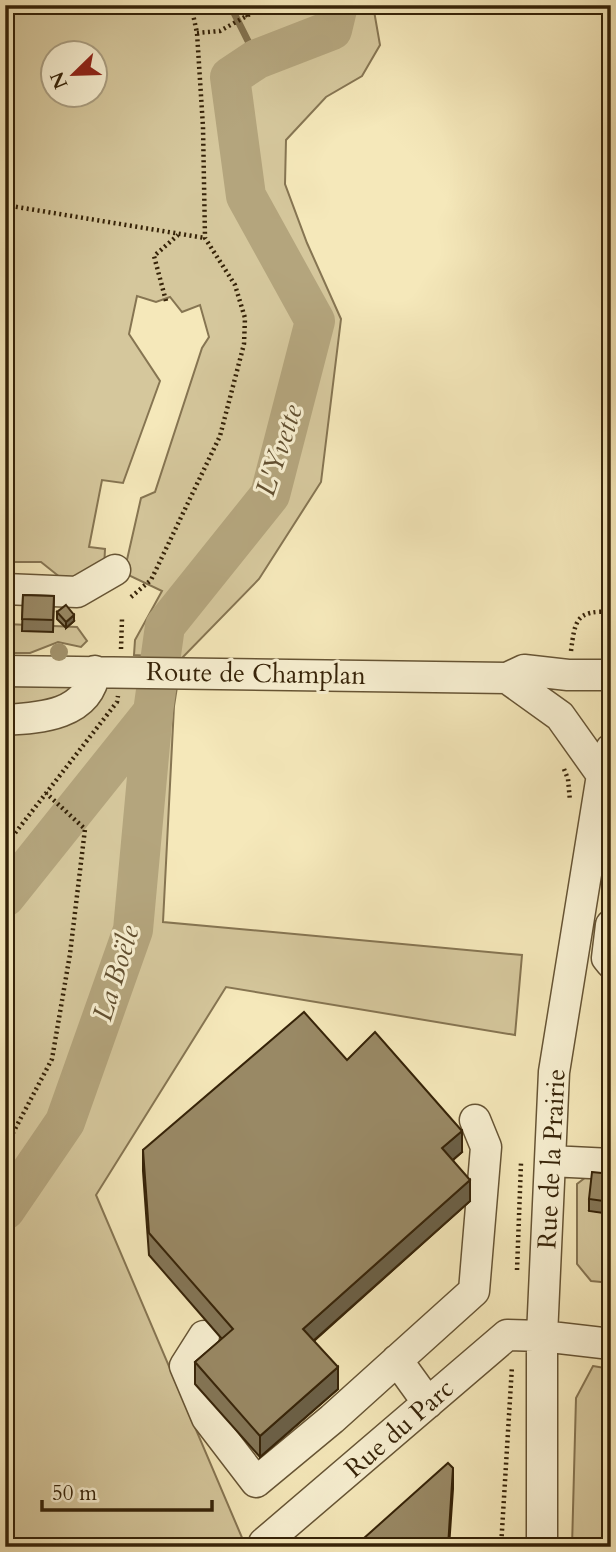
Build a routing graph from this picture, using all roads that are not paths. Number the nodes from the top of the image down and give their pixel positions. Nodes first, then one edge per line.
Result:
1 (114, 570) dead end
2 (5, 589) edge
3 (5, 671) edge
4 (107, 671) junction
5 (611, 675) edge
6 (507, 678) junction
7 (5, 720) edge
8 (607, 762) edge
9 (611, 925) edge
10 (611, 963) edge
11 (475, 1120) dead end
12 (550, 1161) junction
13 (611, 1164) edge
14 (204, 1336) dead end
15 (542, 1336) junction
16 (611, 1344) edge
17 (397, 1360) junction
18 (428, 1403) junction
19 (265, 1545) edge
20 (542, 1547) edge

1 - 2 street
3 - 4 street, Route de Champlan
4 - 6 street, Route de Champlan
4 - 7 street
5 - 6 street, Route de Champlan
6 - 8 street
8 - 12 street, Rue de la Prairie
9 - 10 street
11 - 17 street
12 - 13 street
12 - 15 street, Rue de la Prairie
14 - 17 street
15 - 16 street, Rue du Parc
15 - 18 street, Rue du Parc
15 - 20 street, Rue de la Prairie
17 - 18 street
18 - 19 street, Rue du Parc

